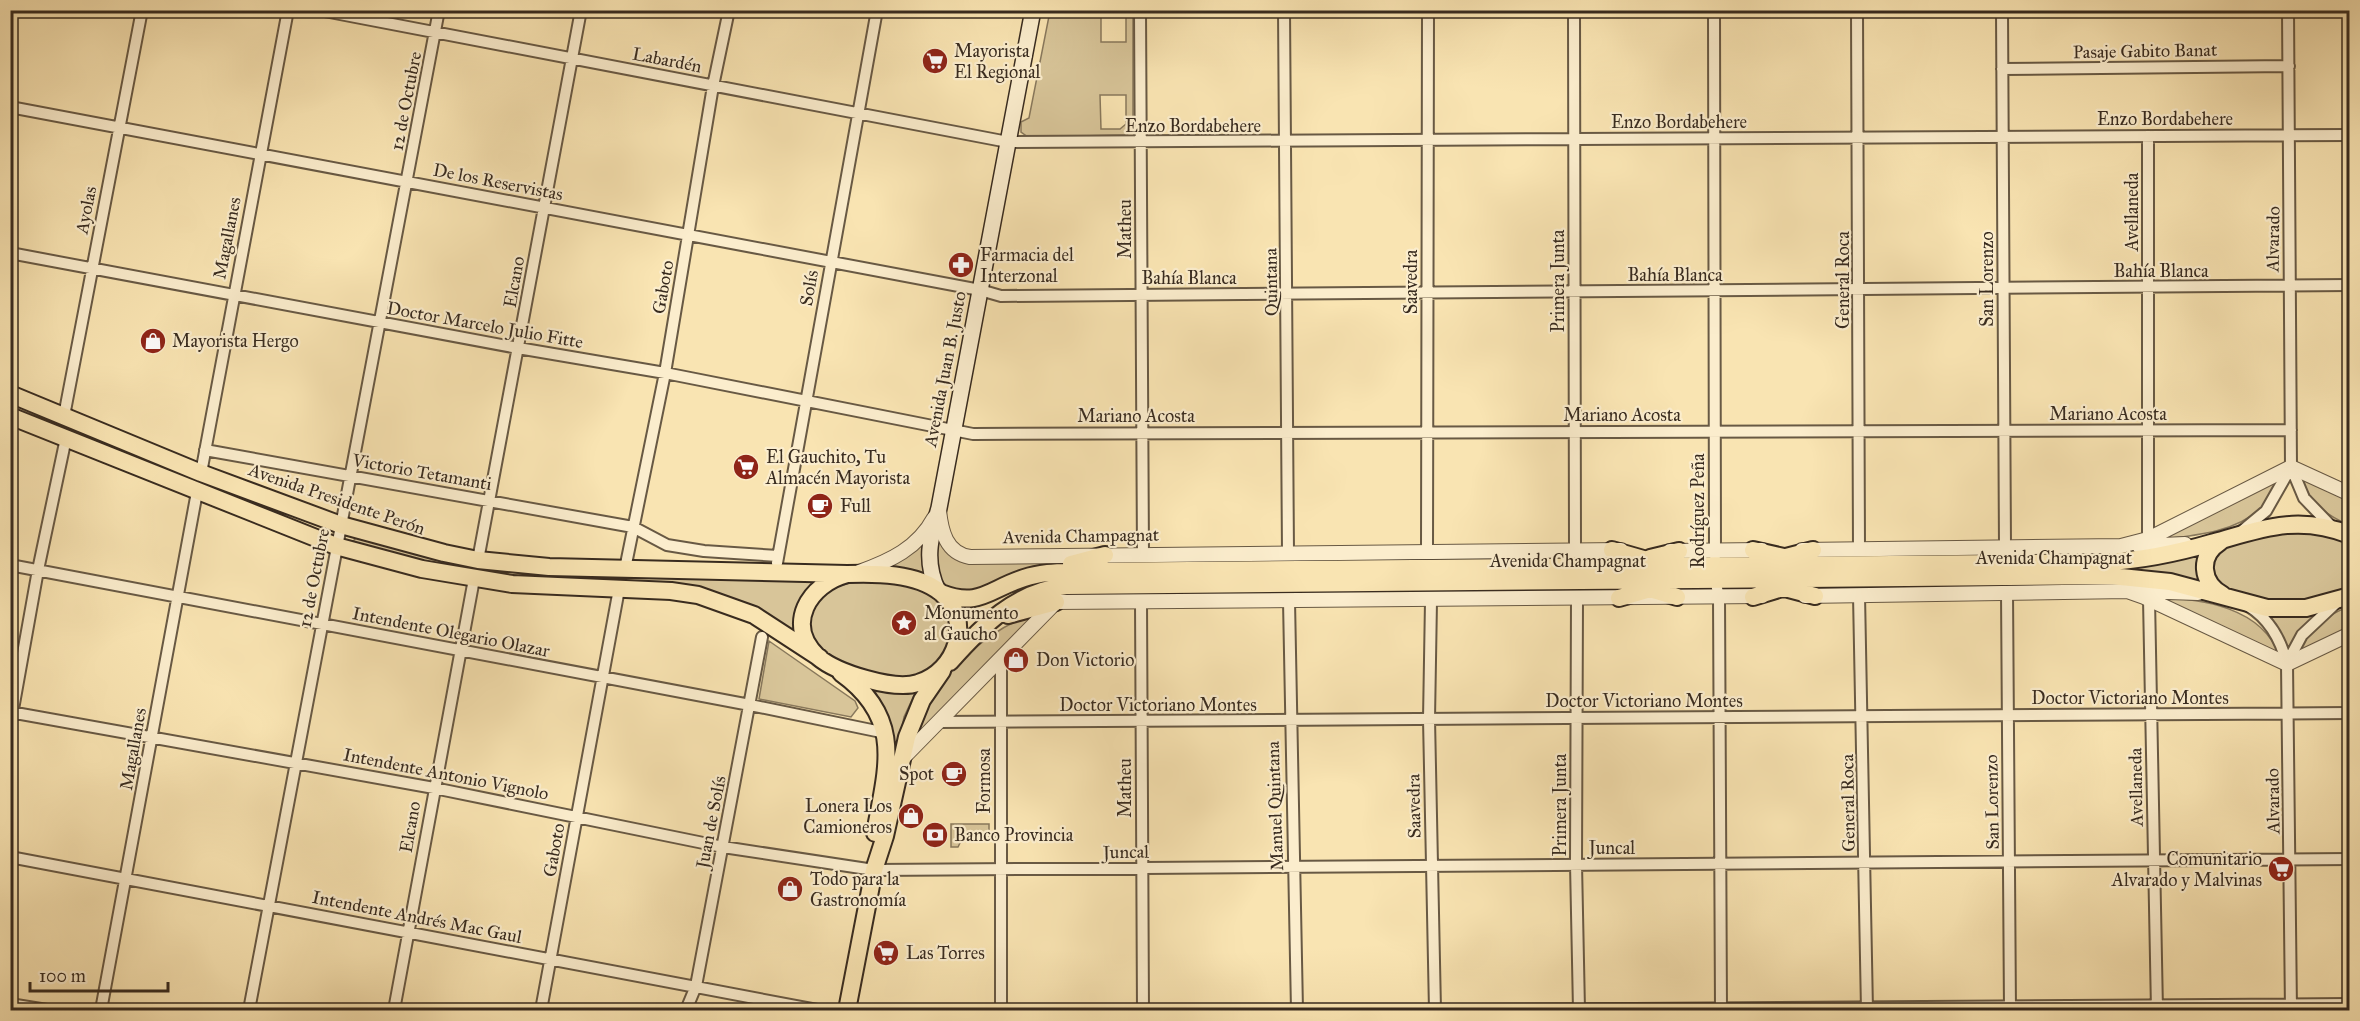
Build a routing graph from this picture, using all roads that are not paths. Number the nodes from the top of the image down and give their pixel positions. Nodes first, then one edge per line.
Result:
1 (142, 10) edge
2 (288, 10) edge
3 (319, 10) edge
4 (439, 10) edge
5 (581, 10) edge
6 (729, 10) edge
7 (877, 10) edge
8 (1033, 10) edge
9 (1140, 10) edge
10 (1284, 10) edge
11 (1428, 10) edge
12 (1574, 10) edge
13 (1714, 10) edge
14 (1857, 10) edge
15 (2002, 10) edge
16 (2288, 10) edge
17 (435, 33) junction
18 (572, 59) junction
19 (2289, 66) junction
20 (2002, 69) junction
21 (713, 86) junction
22 (10, 107) edge
23 (858, 114) junction
24 (119, 128) junction
25 (2290, 135) junction
26 (2349, 135) edge
27 (2148, 136) junction
28 (2002, 137) junction
29 (1858, 138) junction
30 (1714, 139) junction
31 (1575, 140) junction
32 (1428, 141) junction
33 (1008, 142) junction
34 (1141, 142) junction
35 (1285, 142) junction
36 (260, 154) junction
37 (407, 182) junction
38 (544, 208) junction
39 (689, 233) junction
40 (10, 253) edge
41 (831, 260) junction
42 (92, 268) junction
43 (2349, 285) edge
44 (2289, 287) junction
45 (2148, 288) junction
46 (2004, 289) junction
47 (980, 290) junction
48 (1860, 290) junction
49 (1714, 291) junction
50 (1575, 292) junction
51 (1428, 293) junction
52 (1288, 294) junction
53 (233, 295) junction
54 (1142, 295) junction
55 (380, 322) junction
56 (518, 348) junction
57 (665, 373) junction
58 (10, 394) edge
59 (806, 403) junction
60 (10, 416) edge
61 (64, 416) junction
62 (954, 430) junction
63 (2005, 430) junction
64 (2146, 430) junction
65 (2291, 430) junction
66 (1575, 431) junction
67 (1715, 431) junction
68 (1859, 431) junction
69 (1142, 432) junction
70 (1288, 432) junction
71 (1428, 432) junction
72 (66, 438) junction
73 (205, 450) junction
74 (2291, 467) junction
75 (201, 473) junction
76 (351, 476) junction
77 (197, 492) junction
78 (2349, 494) edge
79 (489, 501) junction
80 (939, 508) junction
81 (341, 525) junction
82 (633, 527) junction
83 (2343, 533) edge
84 (2148, 539) junction
85 (2222, 540) junction
86 (336, 546) junction
87 (2121, 546) junction
88 (2006, 547) junction
89 (1859, 549) junction
90 (1575, 551) junction
91 (1288, 553) junction
92 (1427, 553) junction
93 (1105, 555) junction
94 (1143, 555) junction
95 (477, 560) junction
96 (777, 564) junction
97 (1754, 564) junction
98 (10, 565) edge
99 (1617, 565) junction
100 (1678, 565) junction
101 (1714, 565) junction
102 (625, 569) junction
103 (38, 570) junction
104 (1814, 572) junction
105 (1039, 573) junction
106 (851, 574) junction
107 (474, 579) junction
108 (1783, 587) junction
109 (619, 589) junction
110 (1651, 590) junction
111 (2119, 590) junction
112 (940, 592) junction
113 (2007, 592) junction
114 (2210, 592) junction
115 (1859, 595) junction
116 (177, 597) junction
117 (1677, 597) junction
118 (1719, 597) junction
119 (1753, 597) junction
120 (2347, 597) edge
121 (1618, 598) junction
122 (1577, 599) junction
123 (2149, 599) junction
124 (1142, 601) junction
125 (1288, 601) junction
126 (1431, 601) junction
127 (1056, 602) junction
128 (2237, 602) junction
129 (321, 624) junction
130 (985, 624) junction
131 (2349, 634) edge
132 (762, 637) dead end
133 (461, 651) junction
134 (1001, 659) junction
135 (825, 661) junction
136 (2287, 664) junction
137 (946, 667) junction
138 (603, 678) junction
139 (750, 705) junction
140 (12, 712) edge
141 (2288, 713) junction
142 (2349, 713) edge
143 (2151, 714) junction
144 (2007, 715) junction
145 (1863, 716) junction
146 (1720, 717) junction
147 (1576, 718) junction
148 (1429, 719) junction
149 (1289, 720) junction
150 (1142, 721) junction
151 (939, 722) junction
152 (1000, 722) junction
153 (10, 726) edge
154 (886, 733) junction
155 (151, 738) junction
156 (903, 758) junction
157 (295, 762) junction
158 (434, 788) junction
159 (576, 816) junction
160 (723, 847) junction
161 (10, 857) edge
162 (2290, 859) junction
163 (2349, 859) edge
164 (2154, 860) junction
165 (2009, 861) junction
166 (1865, 862) junction
167 (1720, 863) junction
168 (1576, 864) junction
169 (1432, 866) junction
170 (1293, 867) junction
171 (1142, 868) junction
172 (1001, 869) junction
173 (874, 870) junction
174 (125, 879) junction
175 (268, 906) junction
176 (409, 933) junction
177 (551, 958) junction
178 (696, 986) junction
179 (10, 1004) edge
180 (2349, 1004) edge
181 (2157, 1008) edge
182 (2291, 1008) edge
183 (1867, 1009) edge
184 (2010, 1009) edge
185 (1579, 1010) edge
186 (1721, 1010) edge
187 (46, 1011) edge
188 (101, 1011) edge
189 (249, 1011) edge
190 (394, 1011) edge
191 (541, 1011) edge
192 (686, 1011) edge
193 (818, 1011) edge
194 (847, 1011) edge
195 (1001, 1011) edge
196 (1143, 1011) edge
197 (1297, 1011) edge
198 (1435, 1011) edge
199 (1477, 1011) edge

1 - 24 street, Ayolas
2 - 36 street, Magallanes
3 - 17 street, Labardén
4 - 17 street, 12 de Octubre
5 - 18 street, Elcano
6 - 21 street, Gaboto
7 - 23 street, Solís
8 - 33 main road, Avenida Juan B. Justo
9 - 34 street, Matheu
10 - 35 street, Quintana
11 - 32 street, Saavedra
12 - 31 street, Primera Junta
13 - 30 street, Rodríguez Peña
14 - 29 street, General Roca
15 - 20 street, San Lorenzo
16 - 19 street, Alvarado
17 - 18 street, Labardén
17 - 37 street, 12 de Octubre
18 - 21 street, Labardén
18 - 38 street, Elcano
19 - 20 street, Pasaje Gabito Banat
19 - 25 street, Alvarado
20 - 28 street, San Lorenzo
21 - 23 street, Labardén
21 - 39 street, Gaboto
22 - 24 street, De los Reservistas
23 - 33 street, Labardén
23 - 41 street, Solís
24 - 36 street, De los Reservistas
24 - 42 street, Ayolas
25 - 26 street, Enzo Bordabehere
25 - 27 street, Enzo Bordabehere
25 - 44 street, Alvarado
27 - 28 street, Enzo Bordabehere
27 - 45 street, Avellaneda
28 - 29 street, Enzo Bordabehere
28 - 46 street, San Lorenzo
29 - 30 street, Enzo Bordabehere
29 - 48 street, General Roca
30 - 31 street, Enzo Bordabehere
30 - 49 street, Rodríguez Peña
31 - 32 street, Enzo Bordabehere
31 - 50 street, Primera Junta
32 - 35 street, Enzo Bordabehere
32 - 51 street, Saavedra
33 - 34 street, Enzo Bordabehere
33 - 47 main road, Avenida Juan B. Justo
34 - 35 street, Enzo Bordabehere
34 - 54 street, Matheu
35 - 52 street, Quintana
36 - 37 street, De los Reservistas
36 - 53 street, Magallanes
37 - 38 street, De los Reservistas
37 - 55 street, 12 de Octubre
38 - 39 street, De los Reservistas
38 - 56 street, Elcano
39 - 41 street, De los Reservistas
39 - 57 street, Gaboto
40 - 42 street, Doctor Marcelo Julio Fitte
41 - 47 street, De los Reservistas
41 - 59 street, Solís
42 - 53 street, Doctor Marcelo Julio Fitte
42 - 61 street, Ayolas
43 - 44 street, Bahía Blanca
44 - 45 street, Bahía Blanca
44 - 65 street, Alvarado
45 - 46 street, Bahía Blanca
45 - 64 street, Avellaneda
46 - 48 street, Bahía Blanca
46 - 63 street, San Lorenzo
47 - 54 street, Bahía Blanca
47 - 62 main road, Avenida Juan B. Justo
48 - 49 street, Bahía Blanca
48 - 68 street, General Roca
49 - 50 street, Bahía Blanca
49 - 67 street, Rodríguez Peña
50 - 51 street, Bahía Blanca
50 - 66 street, Primera Junta
51 - 52 street, Bahía Blanca
51 - 71 street, Saavedra
52 - 54 street, Bahía Blanca
52 - 70 street, Quintana
53 - 55 street, Doctor Marcelo Julio Fitte
53 - 73 street, Magallanes
54 - 69 street, Matheu
55 - 56 street, Doctor Marcelo Julio Fitte
55 - 76 street, 12 de Octubre
56 - 57 street, Doctor Marcelo Julio Fitte
56 - 79 street, Elcano
57 - 59 street, Doctor Marcelo Julio Fitte
57 - 82 street, Gaboto
58 - 61 main road, Avenida Presidente Perón
59 - 62 street, Doctor Marcelo Julio Fitte
59 - 96 street, Solís
60 - 72 main road
61 - 75 main road, Avenida Presidente Perón
62 - 69 street, Mariano Acosta
62 - 80 main road, Avenida Juan B. Justo
63 - 64 street, Mariano Acosta
63 - 68 street, Mariano Acosta
63 - 88 street, San Lorenzo
64 - 65 street, Mariano Acosta
64 - 84 street, Avellaneda
65 - 74 street, Alvarado
66 - 67 street, Mariano Acosta
66 - 71 street, Mariano Acosta
66 - 90 street, Primera Junta
67 - 68 street, Mariano Acosta
67 - 101 street, Rodríguez Peña
68 - 89 street, General Roca
69 - 70 street, Mariano Acosta
69 - 94 street, Matheu
70 - 71 street, Mariano Acosta
70 - 91 street, Quintana
71 - 92 street, Saavedra
72 - 77 main road
72 - 103 street
73 - 75 street, Magallanes
73 - 76 street, Victorio Tetamanti
74 - 78 street
74 - 83 street, Alvarado
74 - 84 street, Avenida Champagnat
74 - 85 street, Alvarado
75 - 81 main road, Avenida Presidente Perón
76 - 79 street, Victorio Tetamanti
76 - 81 street, 12 de Octubre
77 - 86 main road
77 - 116 street, Magallanes
79 - 82 street, Victorio Tetamanti
79 - 95 street, Elcano
80 - 93 street, Avenida Champagnat
80 - 106 street
80 - 112 main road, Avenida Juan B. Justo
81 - 86 street, 12 de Octubre
81 - 95 main road, Avenida Presidente Perón
82 - 96 street, Victorio Tetamanti
82 - 102 street, Gaboto
83 - 85 main road, Avenida Champagnat
84 - 87 street, Avenida Champagnat
85 - 87 street, Avenida Champagnat
85 - 104 main road, Avenida Champagnat
85 - 128 main road
86 - 107 main road
86 - 129 street, 12 de Octubre
87 - 88 street, Avenida Champagnat
88 - 89 street, Avenida Champagnat
89 - 104 street, Avenida Champagnat
90 - 92 street, Avenida Champagnat
90 - 99 street, Avenida Champagnat
91 - 92 street, Avenida Champagnat
91 - 94 street, Avenida Champagnat
93 - 94 street, Avenida Champagnat
93 - 105 main road
95 - 102 main road, Avenida Presidente Perón
96 - 102 main road, Avenida Presidente Perón
96 - 106 main road, Avenida Presidente Perón
97 - 101 main road, Avenida Champagnat
97 - 104 main road, Avenida Champagnat
97 - 104 street, Avenida Champagnat
97 - 104 main road
97 - 108 main road
98 - 103 street, Intendente Olegario Olazar
99 - 100 main road, Avenida Champagnat
99 - 100 main road
99 - 105 main road, Avenida Champagnat
99 - 110 main road
99 - 130 main road, Avenida Champagnat
100 - 101 main road, Avenida Champagnat
100 - 110 main road
101 - 118 street, Rodríguez Peña
103 - 116 street, Intendente Olegario Olazar
103 - 140 street
104 - 108 main road
104 - 114 main road, Avenida Champagnat
104 - 115 street, Avenida Champagnat
104 - 119 street, Avenida Champagnat
105 - 112 main road, Avenida Champagnat
106 - 112 main road
106 - 135 main road
107 - 109 main road
107 - 133 street, Elcano
108 - 119 main road
109 - 135 main road
109 - 138 street, Gaboto
110 - 117 main road
110 - 121 main road
111 - 113 street, Avenida Champagnat
111 - 114 street, Avenida Champagnat
111 - 123 street, Avenida Champagnat
112 - 137 main road
113 - 115 street, Avenida Champagnat
113 - 144 street, San Lorenzo
114 - 128 main road, Avenida Champagnat
115 - 145 street, General Roca
116 - 129 street, Intendente Olegario Olazar
116 - 155 street, Magallanes
117 - 118 street, Avenida Champagnat
117 - 121 street, Avenida Champagnat
118 - 119 street, Avenida Champagnat
118 - 146 street, Rodríguez Peña
120 - 128 main road, Avenida Champagnat
120 - 136 street
121 - 122 street, Avenida Champagnat
122 - 126 street, Avenida Champagnat
122 - 147 street, Primera Junta
123 - 136 street, Avenida Champagnat
123 - 143 street, Avellaneda
124 - 125 street, Avenida Champagnat
124 - 127 street, Avenida Champagnat
124 - 150 street, Matheu
125 - 126 street, Avenida Champagnat
125 - 149 street, Manuel Quintana
126 - 148 street, Saavedra
127 - 130 main road
127 - 134 street
128 - 136 street, Alvarado
129 - 133 street, Intendente Olegario Olazar
129 - 157 street, 12 de Octubre
130 - 137 main road, Avenida Champagnat
131 - 136 street
132 - 139 street, Juan de Solís
133 - 138 street, Intendente Olegario Olazar
133 - 158 street, Elcano
134 - 151 street
134 - 152 street, Formosa
135 - 137 main road
135 - 154 main road
136 - 141 street, Alvarado
137 - 156 main road
138 - 139 street, Intendente Olegario Olazar
138 - 159 street, Gaboto
139 - 154 street, Intendente Olegario Olazar
139 - 160 street, Juan de Solís
140 - 153 street
140 - 155 street, Intendente Antonio Vignolo
141 - 142 street, Doctor Victoriano Montes
141 - 143 street, Doctor Victoriano Montes
141 - 162 street, Alvarado
143 - 144 street, Doctor Victoriano Montes
143 - 164 street, Avellaneda
144 - 145 street, Doctor Victoriano Montes
144 - 165 street, San Lorenzo
145 - 146 street, Doctor Victoriano Montes
145 - 166 street, General Roca
146 - 147 street, Doctor Victoriano Montes
146 - 167 street, Rodríguez Peña
147 - 148 street, Doctor Victoriano Montes
147 - 168 street, Primera Junta
148 - 149 street, Doctor Victoriano Montes
148 - 169 street, Saavedra
149 - 150 street, Doctor Victoriano Montes
149 - 170 street, Manuel Quintana
150 - 152 street, Doctor Victoriano Montes
150 - 171 street, Matheu
151 - 152 street, Doctor Victoriano Montes
151 - 156 street
152 - 172 street, Formosa
154 - 173 main road
155 - 157 street, Intendente Antonio Vignolo
155 - 174 street, Magallanes
156 - 173 main road
157 - 158 street, Intendente Antonio Vignolo
157 - 175 street, 12 de Octubre
158 - 159 street, Intendente Antonio Vignolo
158 - 176 street, Elcano
159 - 160 street, Intendente Antonio Vignolo
159 - 177 street, Gaboto
160 - 173 street, Intendente Antonio Vignolo
160 - 178 street, Juan de Solís
161 - 174 street, Intendente Andrés Mac Gaul
162 - 163 street, Juncal
162 - 164 street, Juncal
162 - 182 street, Alvarado
164 - 165 street, Juncal
164 - 181 street, Avellaneda
165 - 166 street, Juncal
165 - 184 street, San Lorenzo
166 - 167 street, Juncal
166 - 183 street, General Roca
167 - 168 street, Juncal
167 - 186 street, Rodríguez Peña
168 - 169 street, Juncal
168 - 185 street, Primera Junta
169 - 170 street, Juncal
169 - 198 street, Saavedra
170 - 171 street, Juncal
170 - 197 street, Manuel Quintana
171 - 172 street, Juncal
171 - 196 street, Matheu
172 - 173 street, Juncal
172 - 195 street, Formosa
173 - 194 main road
174 - 175 street, Intendente Andrés Mac Gaul
174 - 188 street, Magallanes
175 - 176 street, Intendente Andrés Mac Gaul
175 - 189 street, 12 de Octubre
176 - 177 street, Intendente Andrés Mac Gaul
176 - 190 street, Elcano
177 - 178 street, Intendente Andrés Mac Gaul
177 - 191 street, Gaboto
178 - 192 street, Juan de Solís
178 - 193 street, Intendente Andrés Mac Gaul
179 - 187 street
180 - 182 street
181 - 182 street
181 - 184 street
183 - 184 street
183 - 186 street
185 - 186 street
185 - 199 street

